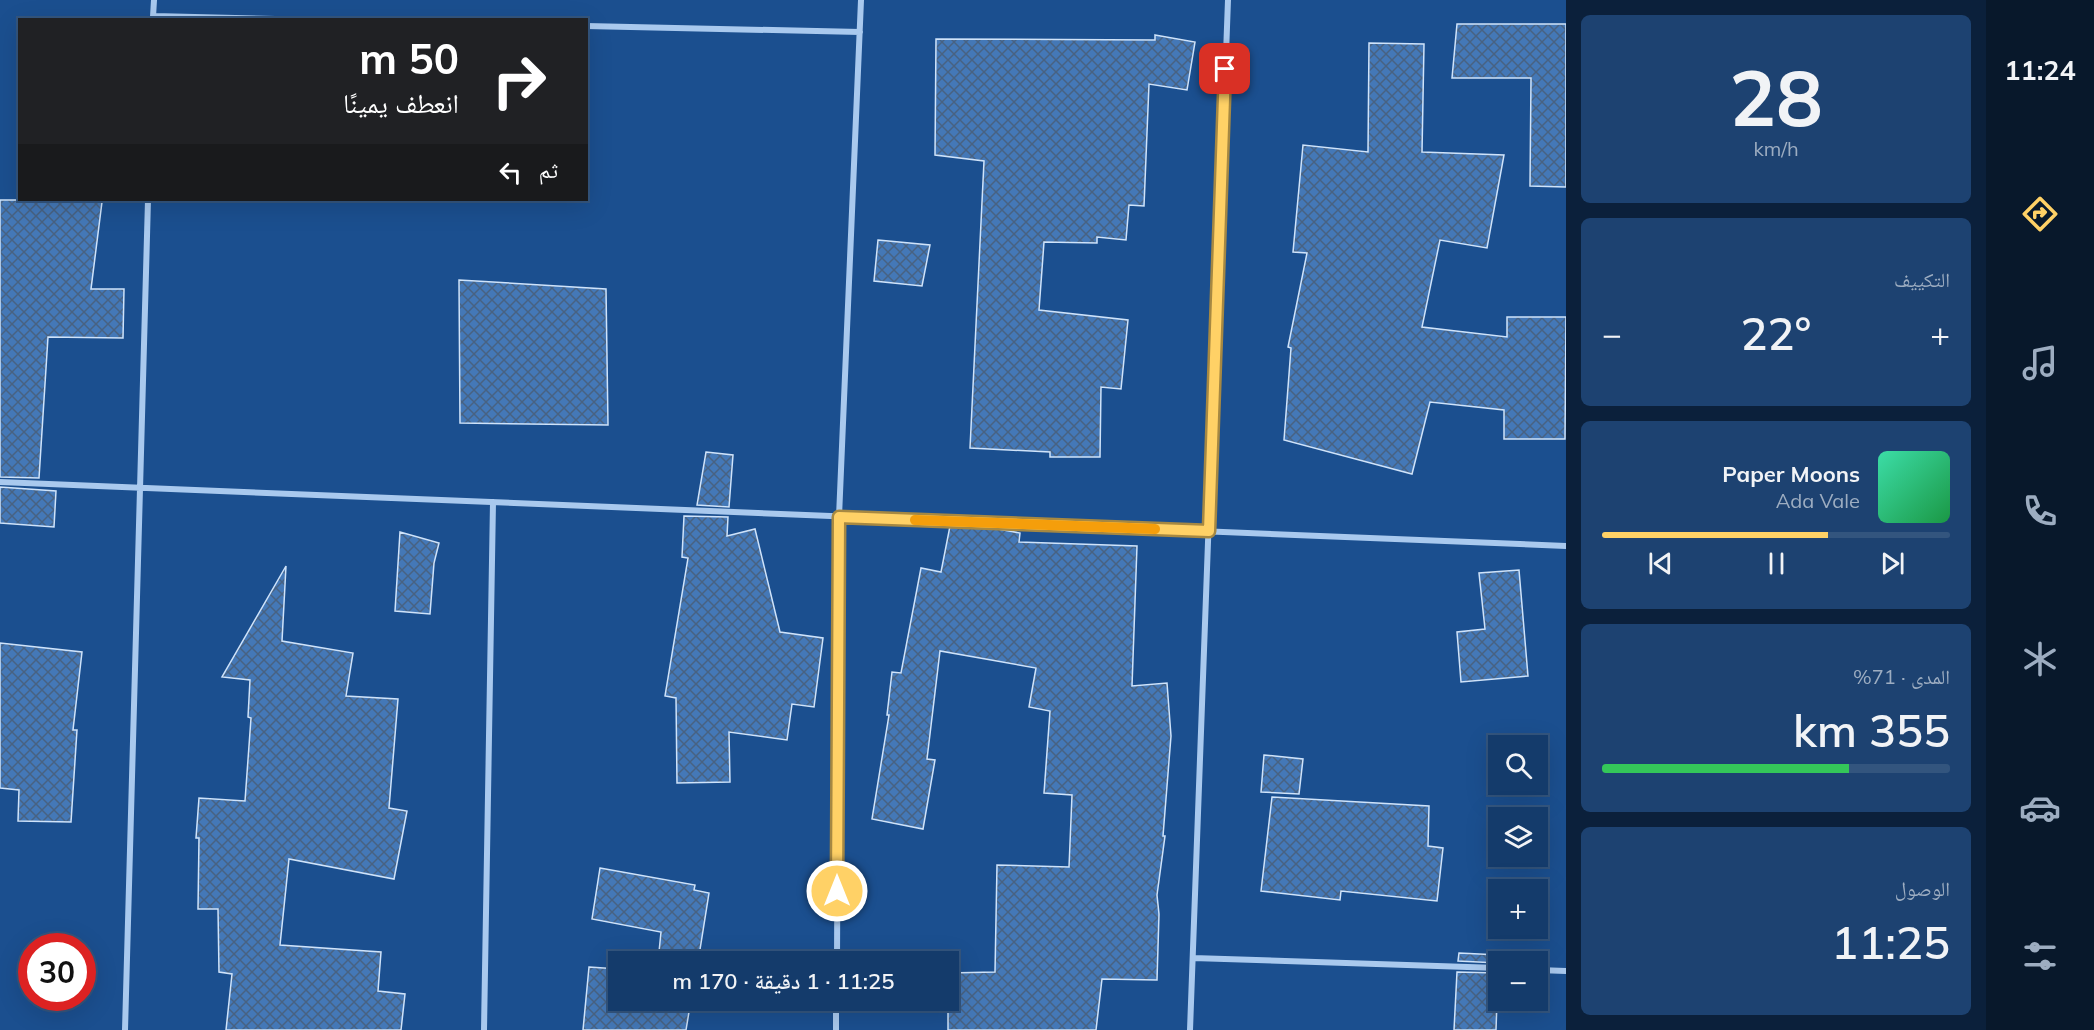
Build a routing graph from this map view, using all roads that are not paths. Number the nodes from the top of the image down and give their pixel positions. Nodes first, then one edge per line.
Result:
1 (154, 0) edge
2 (861, 0) edge
3 (1228, 0) edge
4 (153, 18) edge
5 (588, 26) edge
6 (860, 32) junction
7 (148, 201) edge
8 (0, 482) edge
9 (140, 487) junction
10 (493, 502) junction
11 (839, 517) junction
12 (1209, 531) junction
13 (1566, 546) edge
14 (837, 951) edge
15 (1193, 958) junction
16 (1488, 969) edge
17 (1548, 970) edge
18 (1566, 971) edge
19 (836, 1011) edge
20 (125, 1030) edge
21 (484, 1030) edge
22 (836, 1030) edge
23 (1190, 1030) edge

1 - 4 street
2 - 6 street
3 - 12 street
5 - 6 street
6 - 11 street
7 - 9 street
8 - 9 street
9 - 10 street
9 - 20 street
10 - 11 street
10 - 21 street
11 - 12 street
11 - 14 street
12 - 13 street
12 - 15 street
15 - 16 street
15 - 23 street
17 - 18 street
19 - 22 street

